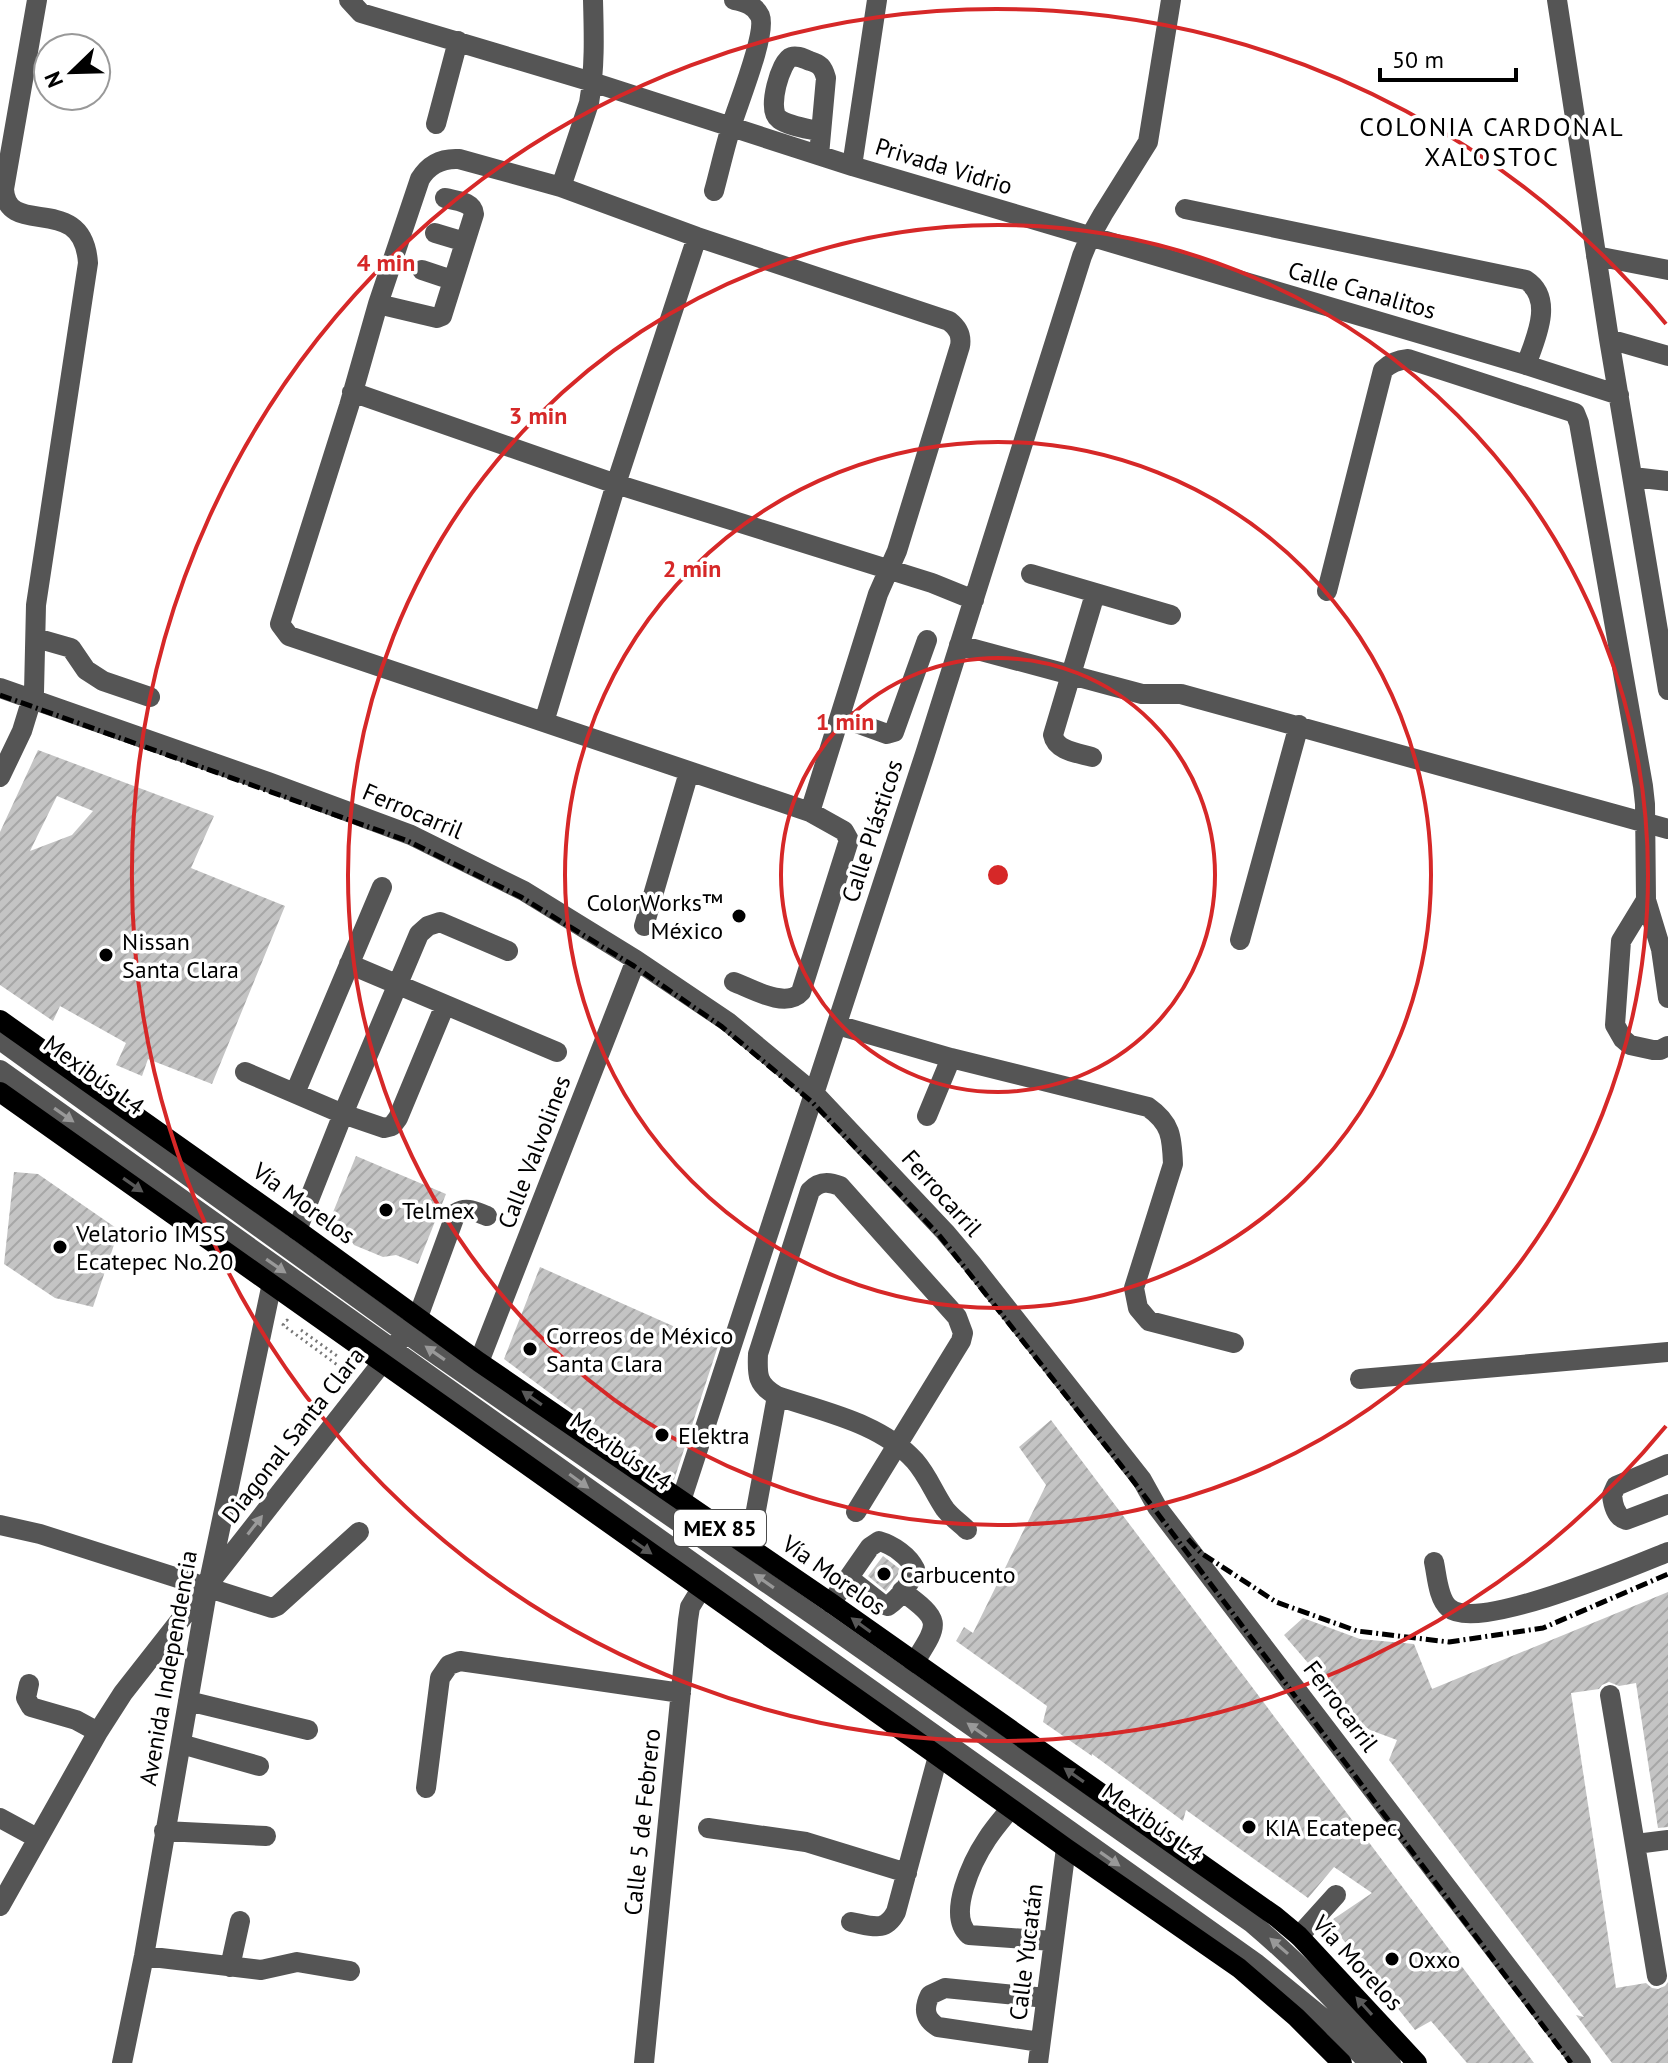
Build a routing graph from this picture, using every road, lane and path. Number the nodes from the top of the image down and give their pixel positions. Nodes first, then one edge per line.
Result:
1 (37, 0) edge
2 (349, 0) edge
3 (593, 0) edge
4 (734, 0) edge
5 (877, 0) edge
6 (1171, 0) edge
7 (1557, 0) edge
8 (458, 41) junction
9 (592, 82) junction
10 (436, 124) dead end
11 (731, 128) junction
12 (7, 131) edge
13 (821, 132) dead end
14 (819, 155) junction
15 (852, 166) junction
16 (561, 187) junction
17 (714, 191) dead end
18 (445, 198) dead end
19 (1185, 209) dead end
20 (435, 233) dead end
21 (697, 237) junction
22 (1090, 237) junction
23 (465, 242) junction
24 (1596, 256) junction
25 (422, 270) dead end
26 (1668, 270) edge
27 (452, 280) junction
28 (378, 304) junction
29 (1609, 339) junction
30 (1668, 356) edge
31 (1526, 365) junction
32 (352, 392) junction
33 (1619, 395) junction
34 (1633, 477) junction
35 (1668, 481) edge
36 (616, 484) junction
37 (889, 570) junction
38 (1031, 574) dead end
39 (1327, 591) dead end
40 (1095, 594) junction
41 (974, 600) junction
42 (1171, 615) dead end
43 (36, 638) junction
44 (927, 640) dead end
45 (959, 645) junction
46 (1071, 676) junction
47 (0, 688) edge
48 (1668, 690) edge
49 (150, 697) dead end
50 (33, 699) junction
51 (840, 717) junction
52 (544, 722) junction
53 (1299, 725) junction
54 (1092, 757) dead end
55 (689, 772) junction
56 (0, 777) edge
57 (810, 812) junction
58 (1644, 822) junction
59 (1668, 829) edge
60 (382, 887) dead end
61 (1646, 900) junction
62 (644, 926) dead end
63 (1240, 940) dead end
64 (508, 951) dead end
65 (636, 960) junction
66 (349, 964) junction
67 (734, 982) dead end
68 (397, 985) junction
69 (1668, 998) edge
70 (445, 1005) junction
71 (0, 1020) edge
72 (837, 1025) junction
73 (0, 1040) edge
74 (1668, 1046) edge
75 (557, 1052) dead end
76 (951, 1058) junction
77 (0, 1070) edge
78 (245, 1072) dead end
79 (0, 1092) edge
80 (295, 1093) junction
81 (815, 1094) junction
82 (343, 1114) junction
83 (927, 1116) dead end
84 (487, 1216) dead end
85 (297, 1230) junction
86 (272, 1283) junction
87 (400, 1340) junction
88 (1234, 1343) dead end
89 (1668, 1352) edge
90 (339, 1358) dead end
91 (479, 1362) junction
92 (1360, 1379) dead end
93 (364, 1385) junction
94 (777, 1396) junction
95 (897, 1447) junction
96 (1668, 1464) edge
97 (681, 1501) junction
98 (1668, 1504) edge
99 (856, 1512) dead end
100 (0, 1525) edge
101 (967, 1530) dead end
102 (359, 1532) dead end
103 (744, 1544) junction
104 (1668, 1552) edge
105 (1434, 1562) dead end
106 (849, 1578) junction
107 (208, 1586) junction
108 (701, 1589) junction
109 (902, 1591) junction
110 (831, 1603) junction
111 (914, 1663) junction
112 (29, 1684) dead end
113 (681, 1693) junction
114 (1610, 1695) dead end
115 (188, 1701) junction
116 (308, 1730) dead end
117 (98, 1732) junction
118 (181, 1744) junction
119 (938, 1756) junction
120 (259, 1766) dead end
121 (426, 1788) dead end
122 (1011, 1808) junction
123 (0, 1818) edge
124 (708, 1828) dead end
125 (164, 1831) junction
126 (266, 1836) dead end
127 (37, 1838) junction
128 (1668, 1840) edge
129 (1636, 1844) junction
130 (1066, 1848) junction
131 (907, 1873) junction
132 (1336, 1895) dead end
133 (0, 1906) edge
134 (240, 1921) dead end
135 (851, 1922) dead end
136 (1299, 1936) junction
137 (1053, 1941) junction
138 (144, 1956) junction
139 (230, 1967) junction
140 (350, 1971) dead end
141 (1657, 1976) dead end
142 (1046, 1998) junction
143 (1040, 2042) junction
144 (122, 2063) edge
145 (644, 2063) edge
146 (1038, 2063) edge
147 (1342, 2063) edge
148 (1369, 2063) edge
149 (1391, 2063) edge
150 (1417, 2063) edge
151 (1581, 2063) edge

1 - 12 street
2 - 8 street
3 - 9 street
4 - 11 street
5 - 15 street, Privada Vidrio
6 - 22 street, Calle Plásticos
7 - 24 street
8 - 9 street
8 - 10 street
9 - 11 street
9 - 16 street
11 - 14 street
11 - 17 street
12 - 43 street
13 - 14 street
14 - 15 street
15 - 22 street, Privada Vidrio
16 - 21 street
16 - 28 street
18 - 23 street
19 - 31 street
20 - 23 street
21 - 36 street
21 - 37 street
22 - 31 street, Calle Canalitos
22 - 41 street, Calle Plásticos
23 - 27 street
24 - 26 street
24 - 29 street
25 - 27 street
27 - 28 street
28 - 32 street
29 - 30 street
29 - 33 street
31 - 33 street, Calle Canalitos
32 - 36 street
32 - 52 street
33 - 34 street
34 - 35 street
34 - 48 street
36 - 37 street
36 - 52 street
37 - 41 street
37 - 51 street
38 - 40 street
39 - 58 street
40 - 42 street
40 - 46 street
41 - 45 street, Calle Plásticos
43 - 49 street
43 - 50 street
44 - 51 street
45 - 46 street
45 - 72 street, Calle Plásticos
46 - 53 street
46 - 54 street
47 - 50 street, Ferrocarril
50 - 56 street
50 - 65 street, Ferrocarril
51 - 57 street
52 - 55 street
53 - 58 street
53 - 63 street
55 - 57 street
55 - 62 street
57 - 67 street
58 - 59 street
58 - 61 street
60 - 66 street
61 - 69 street
61 - 74 street
64 - 68 street
65 - 81 street, Ferrocarril
65 - 91 street, Calle Valvolines
66 - 68 street
66 - 80 street
68 - 70 street
68 - 82 street
70 - 75 street
70 - 82 street
71 - 85 main road, Vía Morelos / MEX 85
72 - 76 street
72 - 81 street, Calle Plásticos
73 - 87 street, Mexibús L4
76 - 83 street
76 - 88 street
77 -> 87 street, Mexibús L4
78 - 80 street
79 -> 86 main road, Vía Morelos / MEX 85
80 - 82 street
81 - 97 street, Calle Plásticos
81 - 151 street, Ferrocarril
82 - 85 street
84 - 87 street, Diagonal Santa Clara
85 - 87 main road, Vía Morelos / MEX 85
86 - 87 main road, Vía Morelos / MEX 85
86 - 107 street, Avenida Independencia
87 - 91 main road, Vía Morelos / MEX 85
87 - 93 street, Diagonal Santa Clara
87 -> 108 main road, Vía Morelos / MEX 85
87 -> 148 street, Mexibús L4
149 -> 87 street, Mexibús L4
89 - 92 street
90 - 93 path
97 -> 91 main road, Vía Morelos / MEX 85
107 -> 93 street, Diagonal Santa Clara
94 - 95 street
94 - 95 street
94 - 103 street
95 - 99 street
95 - 101 street
96 - 98 street
97 - 103 main road, Vía Morelos / MEX 85
100 - 107 street
102 - 107 street
103 - 110 main road, Vía Morelos / MEX 85
104 - 105 street
106 - 109 street
106 - 109 street
106 - 110 street
107 - 115 street, Avenida Independencia
107 - 117 street, Diagonal Santa Clara
108 - 113 street, Calle 5 de Febrero
108 - 119 main road, Vía Morelos / MEX 85
109 - 111 street
111 -> 110 main road, Vía Morelos / MEX 85
136 -> 111 main road, Vía Morelos / MEX 85
112 - 117 street
113 - 121 street
113 - 145 street, Calle 5 de Febrero
114 - 129 street
115 - 116 street
115 - 118 street, Avenida Independencia
117 - 127 street, Diagonal Santa Clara
118 - 120 street
118 - 125 street, Avenida Independencia
119 - 122 main road, Vía Morelos / MEX 85
119 - 131 street
122 - 130 main road, Vía Morelos / MEX 85
122 - 137 street
123 - 127 street
124 - 131 street
125 - 126 street
125 - 138 street, Avenida Independencia
127 - 133 street, Diagonal Santa Clara
128 - 129 street
129 - 141 street
130 - 137 street, Calle Yucatán
130 - 147 main road, Vía Morelos / MEX 85
131 - 135 street
132 - 136 street
134 - 139 street
150 -> 136 main road, Vía Morelos / MEX 85
137 - 142 street, Calle Yucatán
138 - 139 street
138 - 144 street, Avenida Independencia
139 - 140 street
142 - 143 street, Calle Yucatán
142 - 143 street
143 - 146 street, Calle Yucatán

